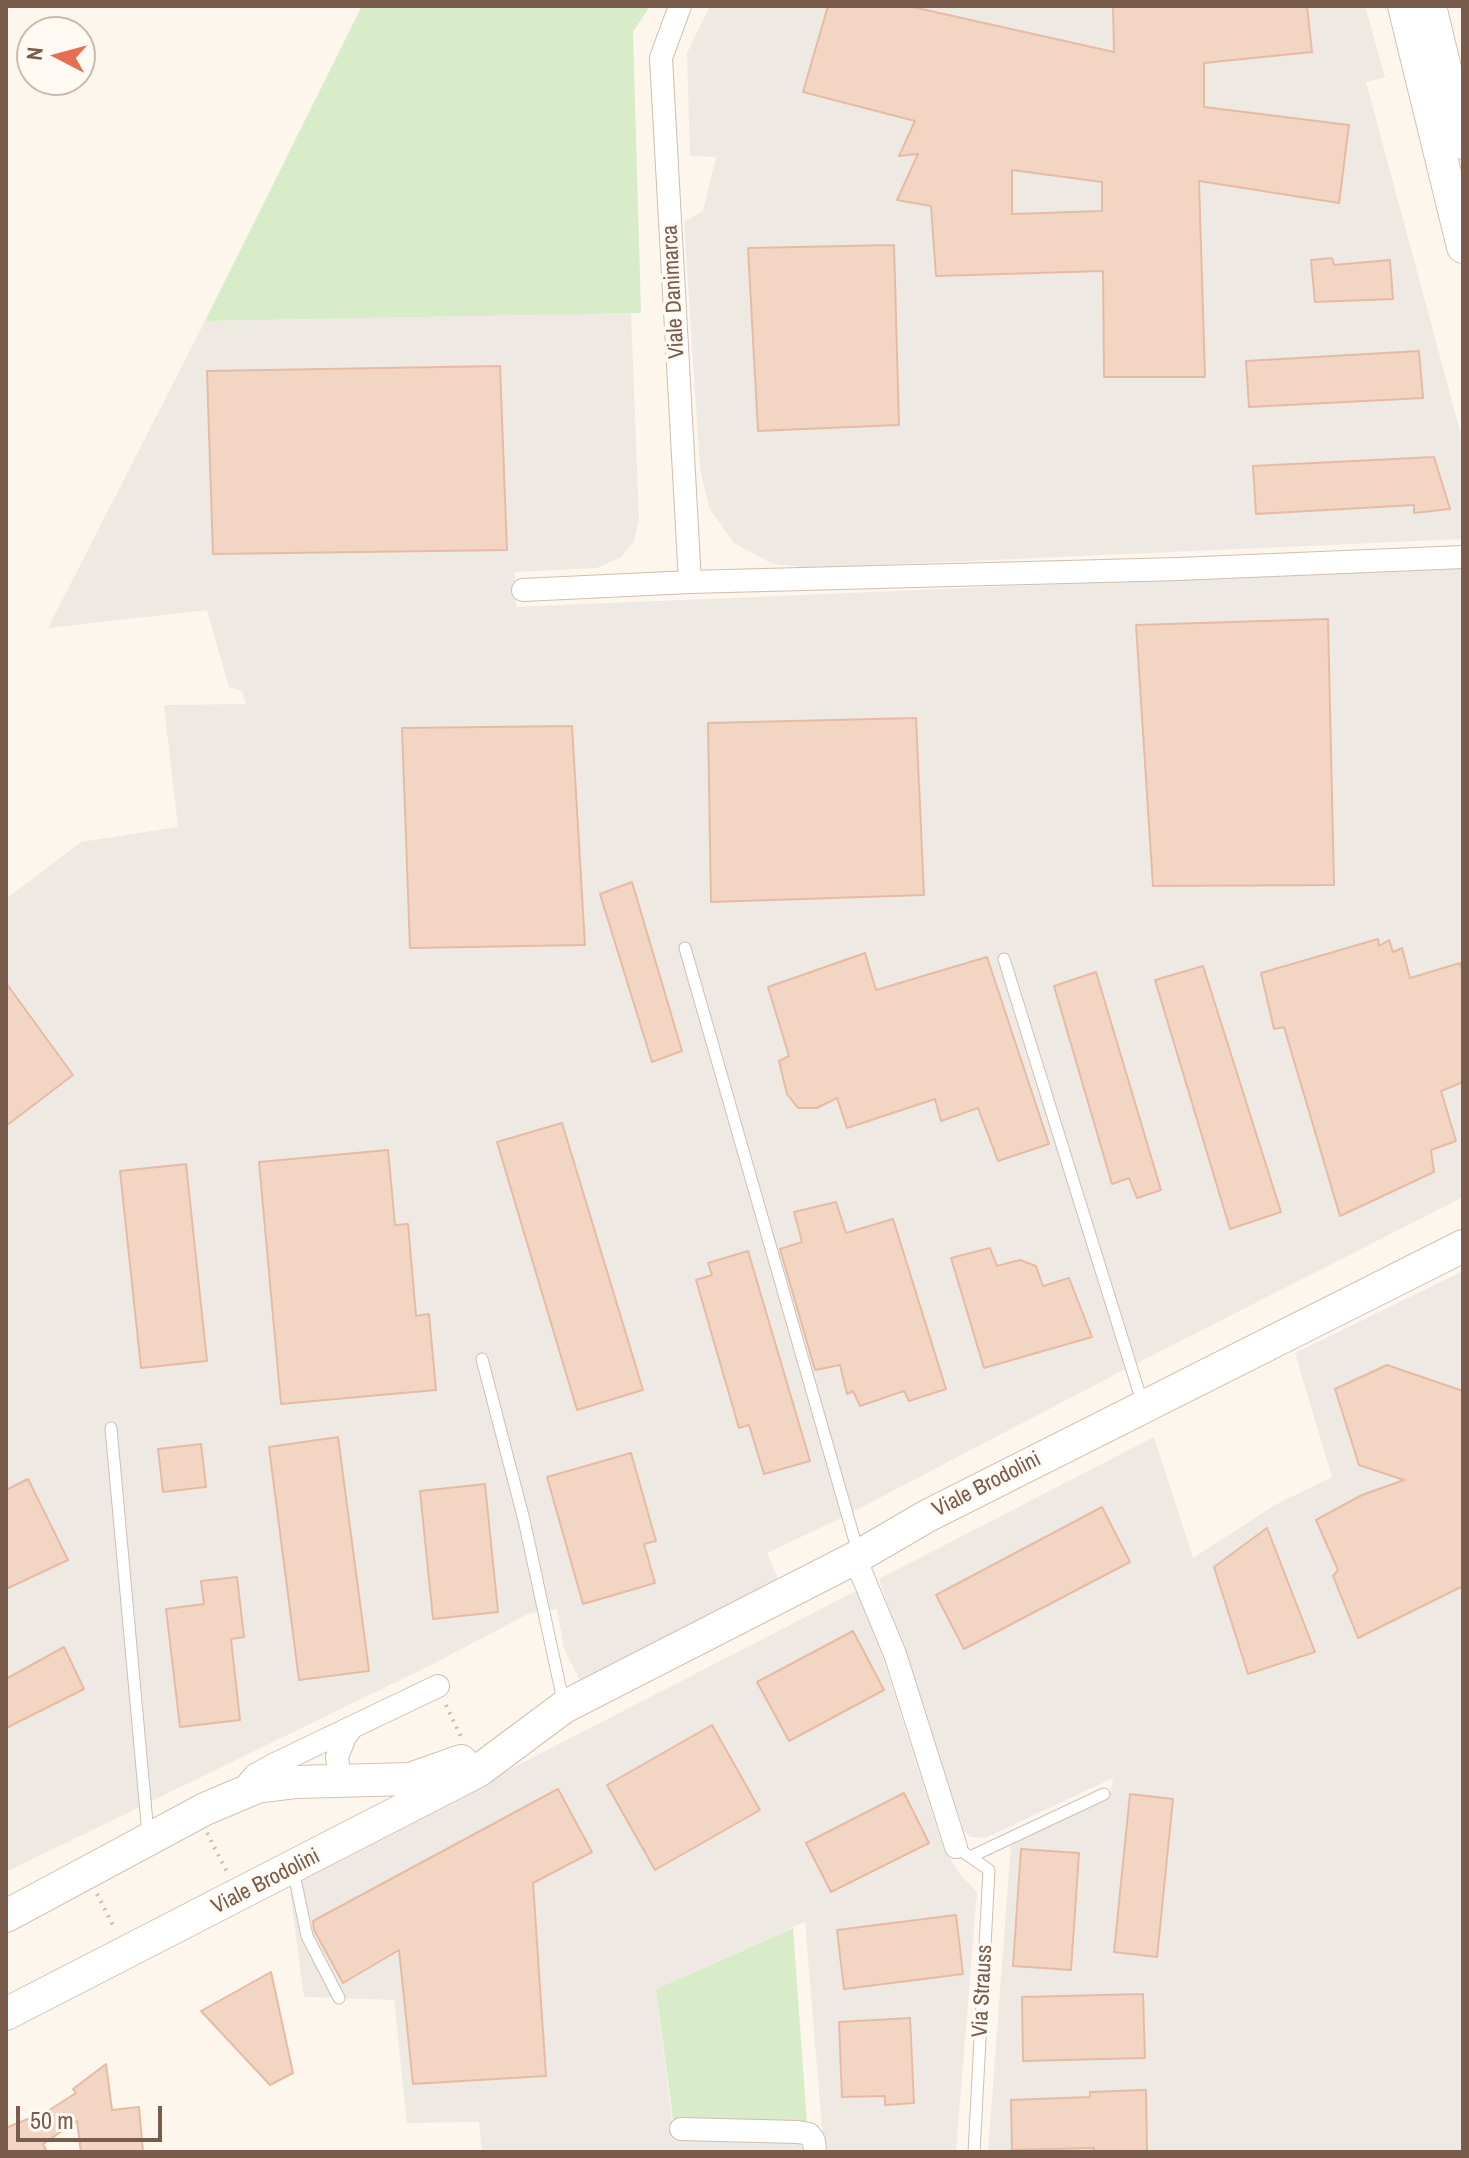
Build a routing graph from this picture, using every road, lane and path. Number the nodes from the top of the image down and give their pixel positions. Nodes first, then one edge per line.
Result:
1 (680, 6) edge
2 (1404, 6) edge
3 (1430, 6) edge
4 (1463, 143) edge
5 (1463, 247) edge
6 (1463, 557) edge
7 (690, 582) junction
8 (523, 590) dead end
9 (685, 948) dead end
10 (1004, 959) dead end
11 (1463, 1246) edge
12 (482, 1359) dead end
13 (1143, 1406) junction
14 (111, 1428) dead end
15 (857, 1556) junction
16 (438, 1686) joint
17 (564, 1707) junction
18 (351, 1729) junction
19 (520, 1740) junction
20 (470, 1757) junction
21 (340, 1781) junction
22 (238, 1794) junction
23 (1104, 1794) dead end
24 (197, 1813) junction
25 (148, 1839) junction
26 (963, 1852) junction
27 (293, 1868) junction
28 (227, 1873) dead end
29 (6, 1916) edge
30 (339, 1998) dead end
31 (6, 2014) edge
32 (681, 2129) dead end
33 (815, 2152) edge
34 (974, 2152) edge

1 - 7 street, Viale Danimarca
2 - 5 street
3 - 4 street
6 - 7 street
7 - 8 street
9 - 15 lane
10 - 13 lane
11 - 13 street, Viale Brodolini
12 - 17 lane
13 - 15 street, Viale Brodolini
14 - 25 lane
15 - 17 street, Viale Brodolini
15 - 26 street
16 - 18 street
16 - 20 path
17 - 19 street, Viale Brodolini
18 - 21 street
18 - 22 street
19 - 20 street, Viale Brodolini
19 - 27 street, Viale Brodolini
20 - 21 street, Viale Brodolini
21 - 22 street, Viale Brodolini
22 - 24 street, Viale Brodolini
23 - 26 lane
24 - 25 street, Viale Brodolini
24 - 28 path
25 - 29 street, Viale Brodolini
26 - 34 lane, Via Strauss
27 - 30 lane
27 - 31 street, Viale Brodolini
32 - 33 street

